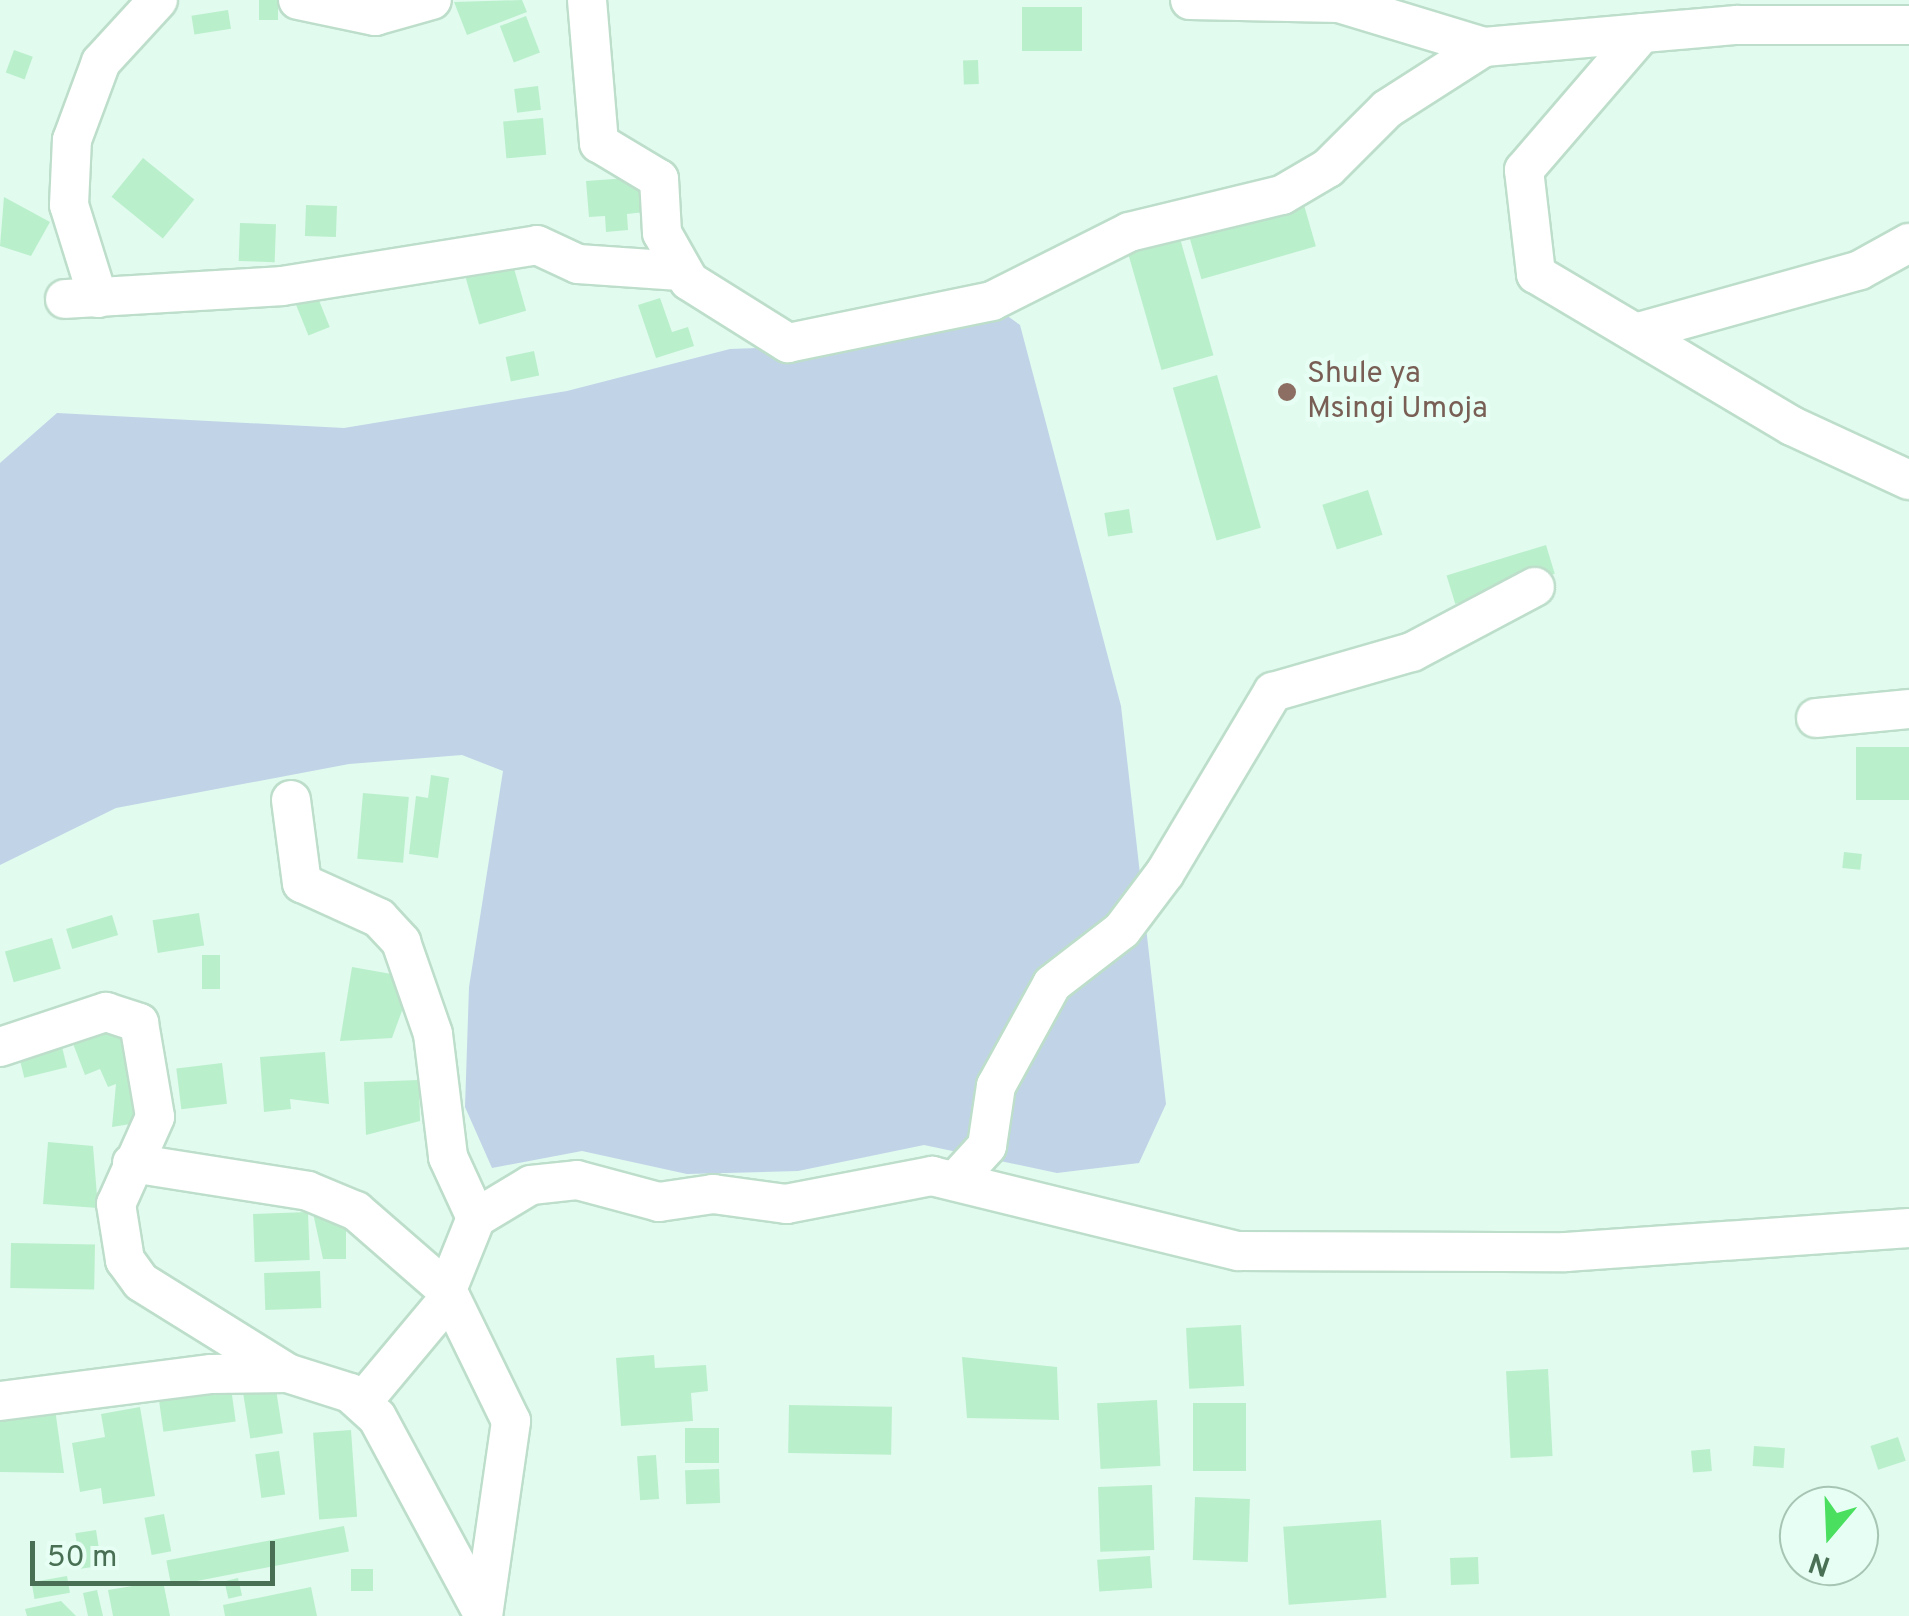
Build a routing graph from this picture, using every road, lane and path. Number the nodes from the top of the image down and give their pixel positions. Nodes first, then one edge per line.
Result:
1 (158, 0) edge
2 (298, 0) edge
3 (432, 0) edge
4 (587, 0) edge
5 (1190, 0) edge
6 (1731, 13) edge
7 (1909, 25) edge
8 (1642, 32) junction
9 (1484, 47) junction
10 (1909, 243) edge
11 (680, 271) junction
12 (1642, 331) junction
13 (1909, 480) edge
14 (1535, 587) dead end
15 (1909, 709) edge
16 (1816, 718) dead end
17 (290, 800) dead end
18 (0, 1048) edge
19 (132, 1163) junction
20 (958, 1178) junction
21 (476, 1218) junction
22 (1909, 1228) edge
23 (449, 1293) junction
24 (287, 1374) junction
25 (0, 1401) edge
26 (363, 1401) junction
27 (483, 1615) edge

1 - 11 street
2 - 3 street
4 - 11 street
5 - 9 street
6 - 7 street
6 - 8 street
8 - 9 street
8 - 12 street
9 - 11 street
10 - 12 street
12 - 13 street
14 - 20 street
15 - 16 street
17 - 21 street
18 - 19 street
19 - 23 street
19 - 24 street
20 - 21 street
20 - 22 street
21 - 23 street
23 - 26 street
23 - 27 street
24 - 25 street
24 - 26 street
26 - 27 street

